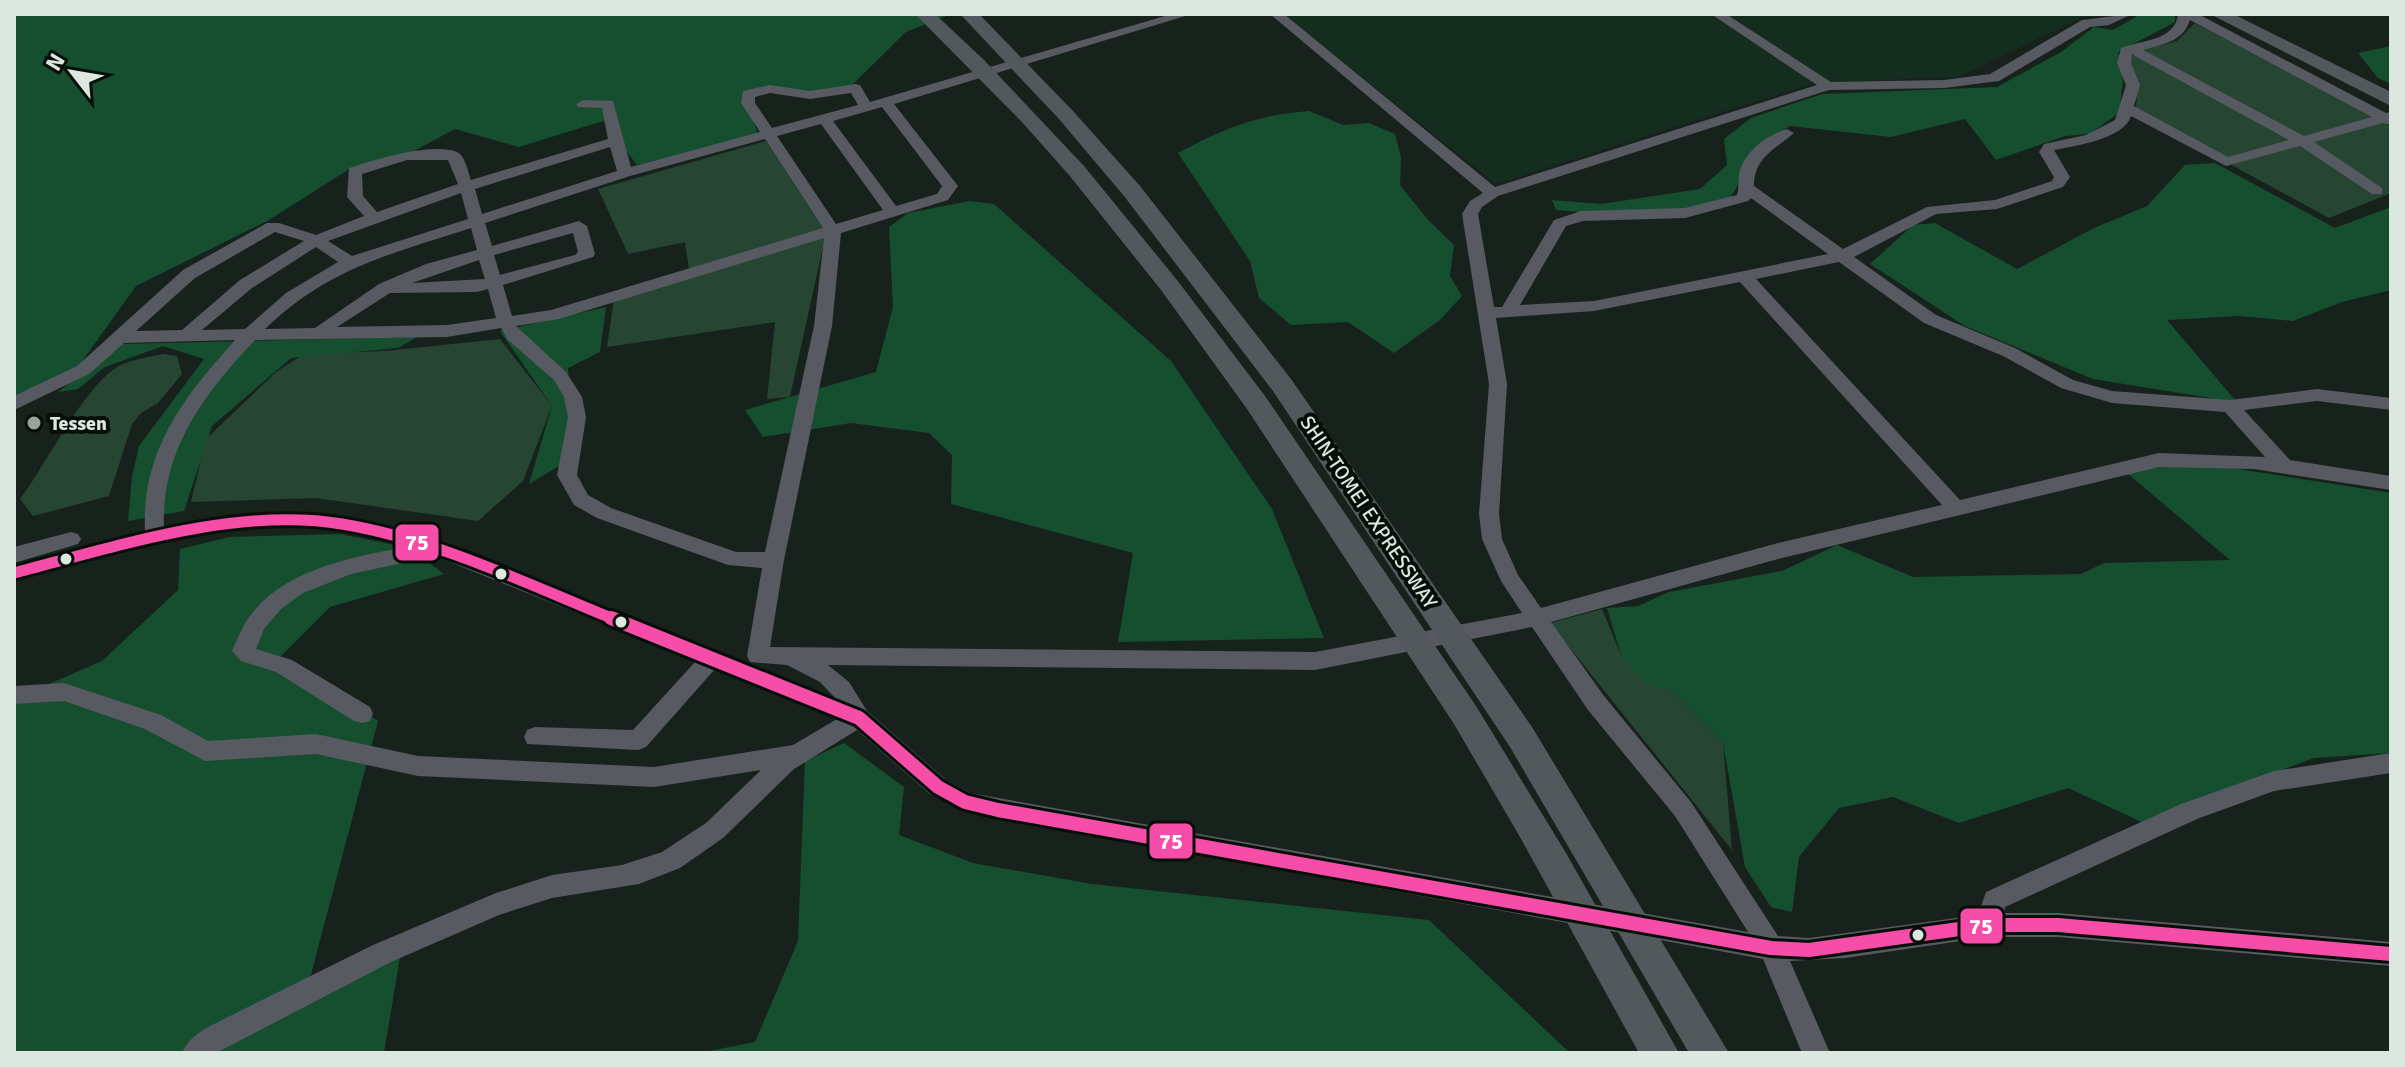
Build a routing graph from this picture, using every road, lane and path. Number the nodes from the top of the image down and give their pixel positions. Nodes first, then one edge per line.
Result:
1 (969, 14) edge
2 (1186, 14) edge
3 (1276, 14) edge
4 (1717, 14) edge
5 (2126, 14) edge
6 (2186, 14) edge
7 (2219, 14) edge
8 (2237, 14) edge
9 (928, 17) edge
10 (2107, 18) edge
11 (2140, 53) dead end
12 (1828, 86) junction
13 (2391, 91) edge
14 (884, 100) junction
15 (583, 104) dead end
16 (866, 106) junction
17 (2127, 108) junction
18 (2390, 114) edge
19 (824, 118) junction
20 (1787, 133) dead end
21 (771, 134) junction
22 (616, 141) junction
23 (2304, 142) junction
24 (625, 173) junction
25 (466, 185) junction
26 (1748, 189) junction
27 (2377, 191) dead end
28 (1493, 193) junction
29 (892, 212) junction
30 (374, 218) junction
31 (476, 221) junction
32 (833, 232) junction
33 (316, 240) junction
34 (486, 253) junction
35 (1843, 256) junction
36 (350, 262) junction
37 (1745, 277) junction
38 (496, 282) junction
39 (385, 288) junction
40 (1497, 312) junction
41 (506, 323) junction
42 (253, 334) junction
43 (318, 334) junction
44 (186, 336) junction
45 (120, 337) junction
46 (14, 404) edge
47 (2391, 404) edge
48 (2230, 406) junction
49 (2284, 466) junction
50 (2391, 483) edge
51 (1956, 508) junction
52 (155, 536) junction
53 (71, 539) dead end
54 (437, 548) junction
55 (14, 555) edge
56 (774, 560) junction
57 (14, 573) edge
58 (1531, 620) junction
59 (712, 658) junction
60 (756, 665) junction
61 (14, 695) edge
62 (362, 714) dead end
63 (859, 718) junction
64 (535, 737) dead end
65 (798, 754) junction
66 (2391, 763) edge
67 (1988, 925) junction
68 (1771, 948) junction
69 (2391, 954) edge
70 (196, 1053) edge
71 (1660, 1053) edge
72 (1710, 1053) edge
73 (1816, 1053) edge

1 - 72 highway, SHIN-TOMEI EXPRESSWAY
2 - 14 street
3 - 28 street
4 - 12 street
5 - 10 street
6 - 17 street
6 - 18 street
7 - 18 highway
8 - 13 highway
9 - 71 highway, SHIN-TOMEI EXPRESSWAY
10 - 12 street
11 - 23 street
12 - 28 street
14 - 16 street
14 - 29 street
15 - 22 street
16 - 19 street
16 - 21 street
17 - 23 street
17 - 35 street
18 - 23 street
19 - 21 street
19 - 29 street
20 - 26 street
21 - 24 street
21 - 32 street
22 - 24 street
22 - 25 street
23 - 27 street
24 - 31 street
25 - 30 street
25 - 30 street
25 - 31 street
26 - 35 street
26 - 40 street
28 - 40 street
29 - 32 street
30 - 33 street
31 - 34 street
31 - 36 street
32 - 41 street
32 - 56 street
33 - 36 street
33 - 44 street
33 - 45 street
34 - 38 street
34 - 38 street
34 - 39 street
35 - 37 street
35 - 48 street
36 - 42 street
37 - 40 street
37 - 51 street
38 - 39 street
38 - 41 street
39 - 43 street
40 - 58 street
41 - 43 street
41 - 56 street
42 - 43 street
42 - 44 street
42 - 52 street
44 - 45 street
45 - 46 street
47 - 48 street
48 - 49 street
49 - 50 street
49 - 51 street
51 - 58 street
52 - 54 street
52 - 57 street
53 - 55 street
54 - 59 street
54 - 62 street
56 - 60 street
58 - 60 street
58 - 68 street
59 - 60 street
59 - 64 street
60 - 63 street
61 - 65 street
63 - 65 street
63 - 68 street
65 - 70 street
66 - 67 street
67 - 68 street
67 - 69 street
68 - 73 street

